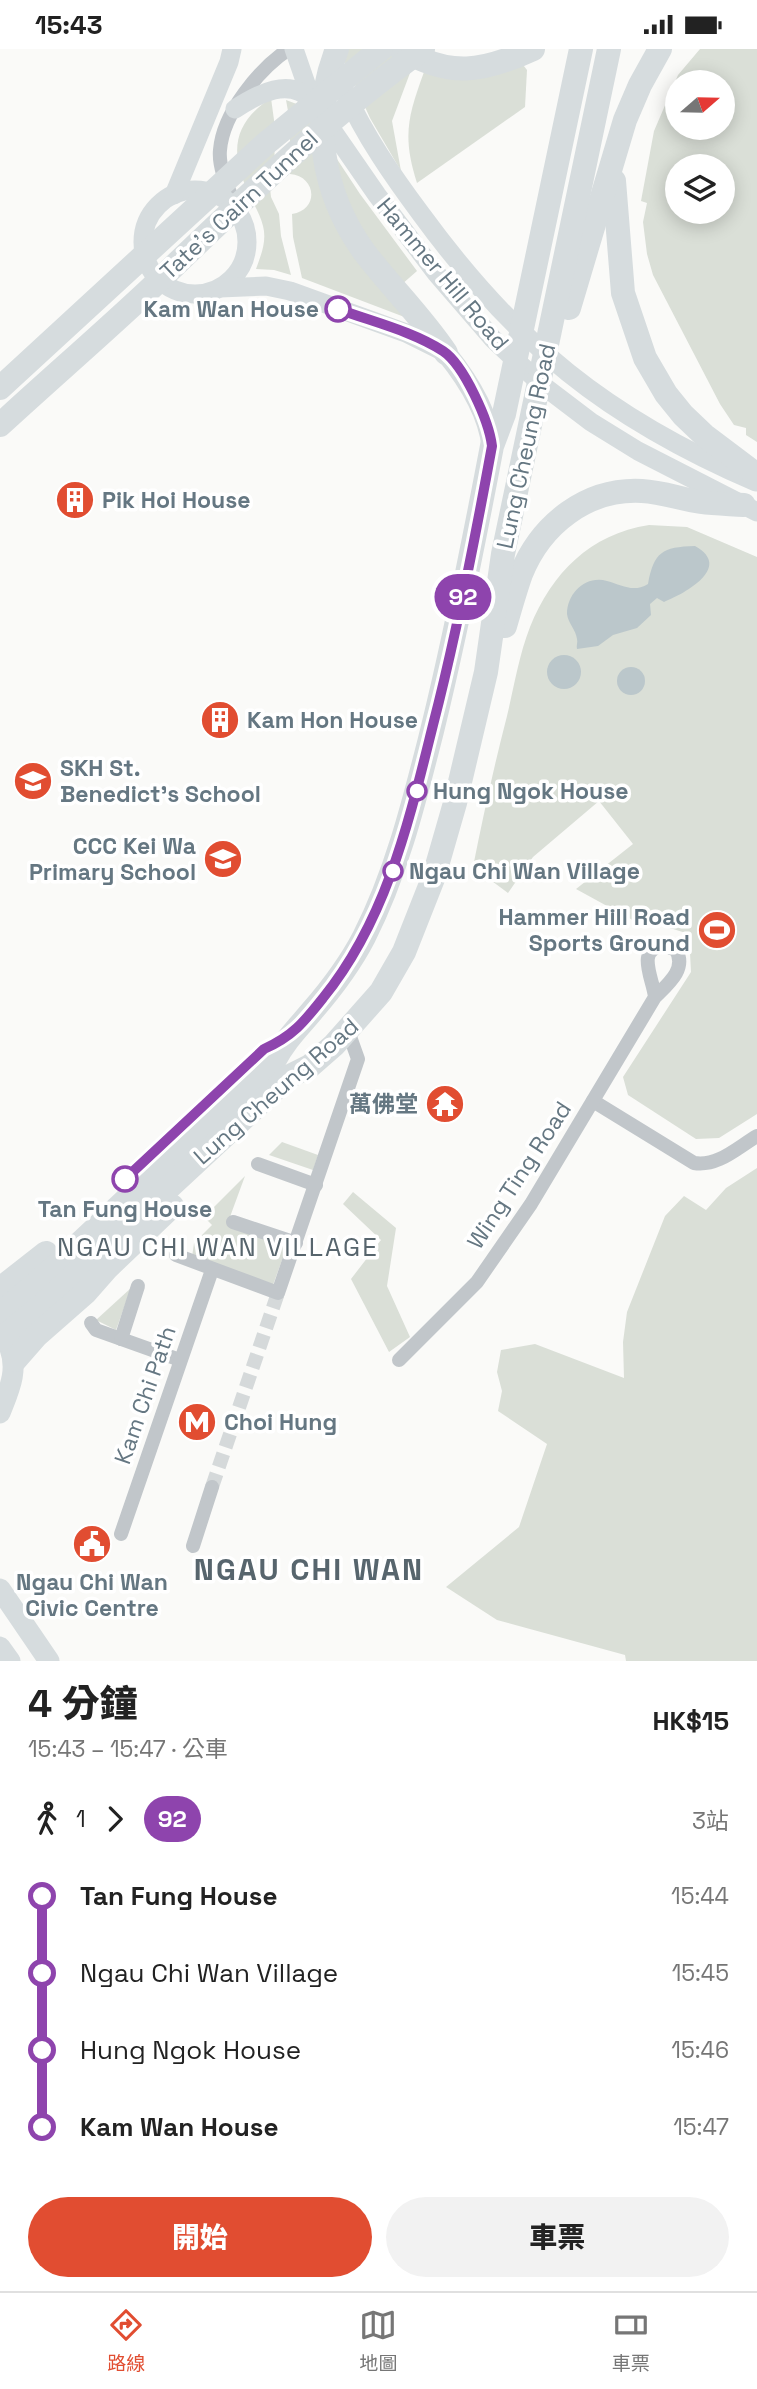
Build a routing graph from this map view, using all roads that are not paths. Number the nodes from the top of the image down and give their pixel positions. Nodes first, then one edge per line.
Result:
1 (289, 49) edge
2 (295, 49) edge
3 (328, 49) edge
4 (337, 49) edge
5 (381, 49) edge
6 (401, 49) edge
7 (423, 49) edge
8 (533, 49) edge
9 (581, 49) edge
10 (609, 49) edge
11 (621, 49) edge
12 (660, 49) edge
13 (235, 53) edge
14 (312, 101) junction
15 (235, 109) junction
16 (596, 110) junction
17 (614, 155) junction
18 (174, 195) junction
19 (239, 215) junction
20 (220, 288) junction
21 (446, 353) junction
22 (59, 372) junction
23 (0, 388) edge
24 (0, 425) edge
25 (529, 426) junction
26 (0, 446) edge
27 (492, 446) junction
28 (757, 475) edge
29 (757, 482) edge
30 (750, 509) edge
31 (486, 672) junction
32 (655, 997) dead end
33 (348, 1031) junction
34 (286, 1039) junction
35 (310, 1066) junction
36 (281, 1069) junction
37 (593, 1101) junction
38 (757, 1136) edge
39 (258, 1164) dead end
40 (316, 1185) junction
41 (124, 1214) junction
42 (233, 1222) dead end
43 (296, 1243) junction
44 (176, 1255) dead end
45 (212, 1270) junction
46 (138, 1286) dead end
47 (0, 1289) edge
48 (0, 1314) edge
49 (91, 1322) dead end
50 (0, 1329) edge
51 (121, 1339) junction
52 (0, 1340) edge
53 (180, 1360) junction
54 (399, 1360) dead end
55 (8, 1363) edge
56 (0, 1413) edge
57 (212, 1487) tunnel mouth
58 (121, 1534) dead end
59 (193, 1546) dead end
60 (0, 1589) edge
61 (3, 1618) edge
62 (0, 1647) edge
63 (9, 1661) edge
64 (33, 1661) edge
65 (49, 1661) edge

1 - 15 street
2 - 14 main road, Hammer Hill Road
3 - 29 main road, Hammer Hill Road
4 - 21 highway
5 - 23 highway, Tate's Cairn Tunnel
6 - 8 highway
7 - 22 highway, Tate's Cairn Tunnel
9 - 27 highway, Lung Cheung Road
10 - 16 highway, Lung Cheung Road
11 - 16 main road
12 - 17 highway
13 - 18 main road
14 - 15 main road
14 - 30 main road, Hammer Hill Road
15 - 19 street
16 - 25 highway, Lung Cheung Road
17 - 25 highway
17 - 28 highway
18 - 19 main road
18 - 20 main road
19 - 20 main road
20 - 21 main road
21 - 27 main road, Lung Cheung Road
22 - 24 highway, Tate's Cairn Tunnel
22 - 26 highway
25 - 31 highway, Lung Cheung Road
27 - 34 highway, Lung Cheung Road
30 - 31 highway
31 - 33 highway, Lung Cheung Road
32 - 37 street, Wing Ting Road
33 - 35 highway, Lung Cheung Road
33 - 40 street
34 - 36 highway, Lung Cheung Road
34 - 47 highway
35 - 36 highway, Lung Cheung Road
35 - 55 highway
36 - 41 highway, Lung Cheung Road
37 - 38 street
37 - 54 street, Wing Ting Road
39 - 40 street
40 - 43 street
41 - 48 highway
41 - 52 highway
42 - 43 street
43 - 45 street
44 - 45 street
45 - 53 street, Kam Chi Path
46 - 51 street
49 - 51 street
50 - 55 main road
51 - 53 street
53 - 58 street, Kam Chi Path
55 - 56 main road
57 - 59 street
60 - 65 main road
61 - 64 main road
62 - 63 main road

